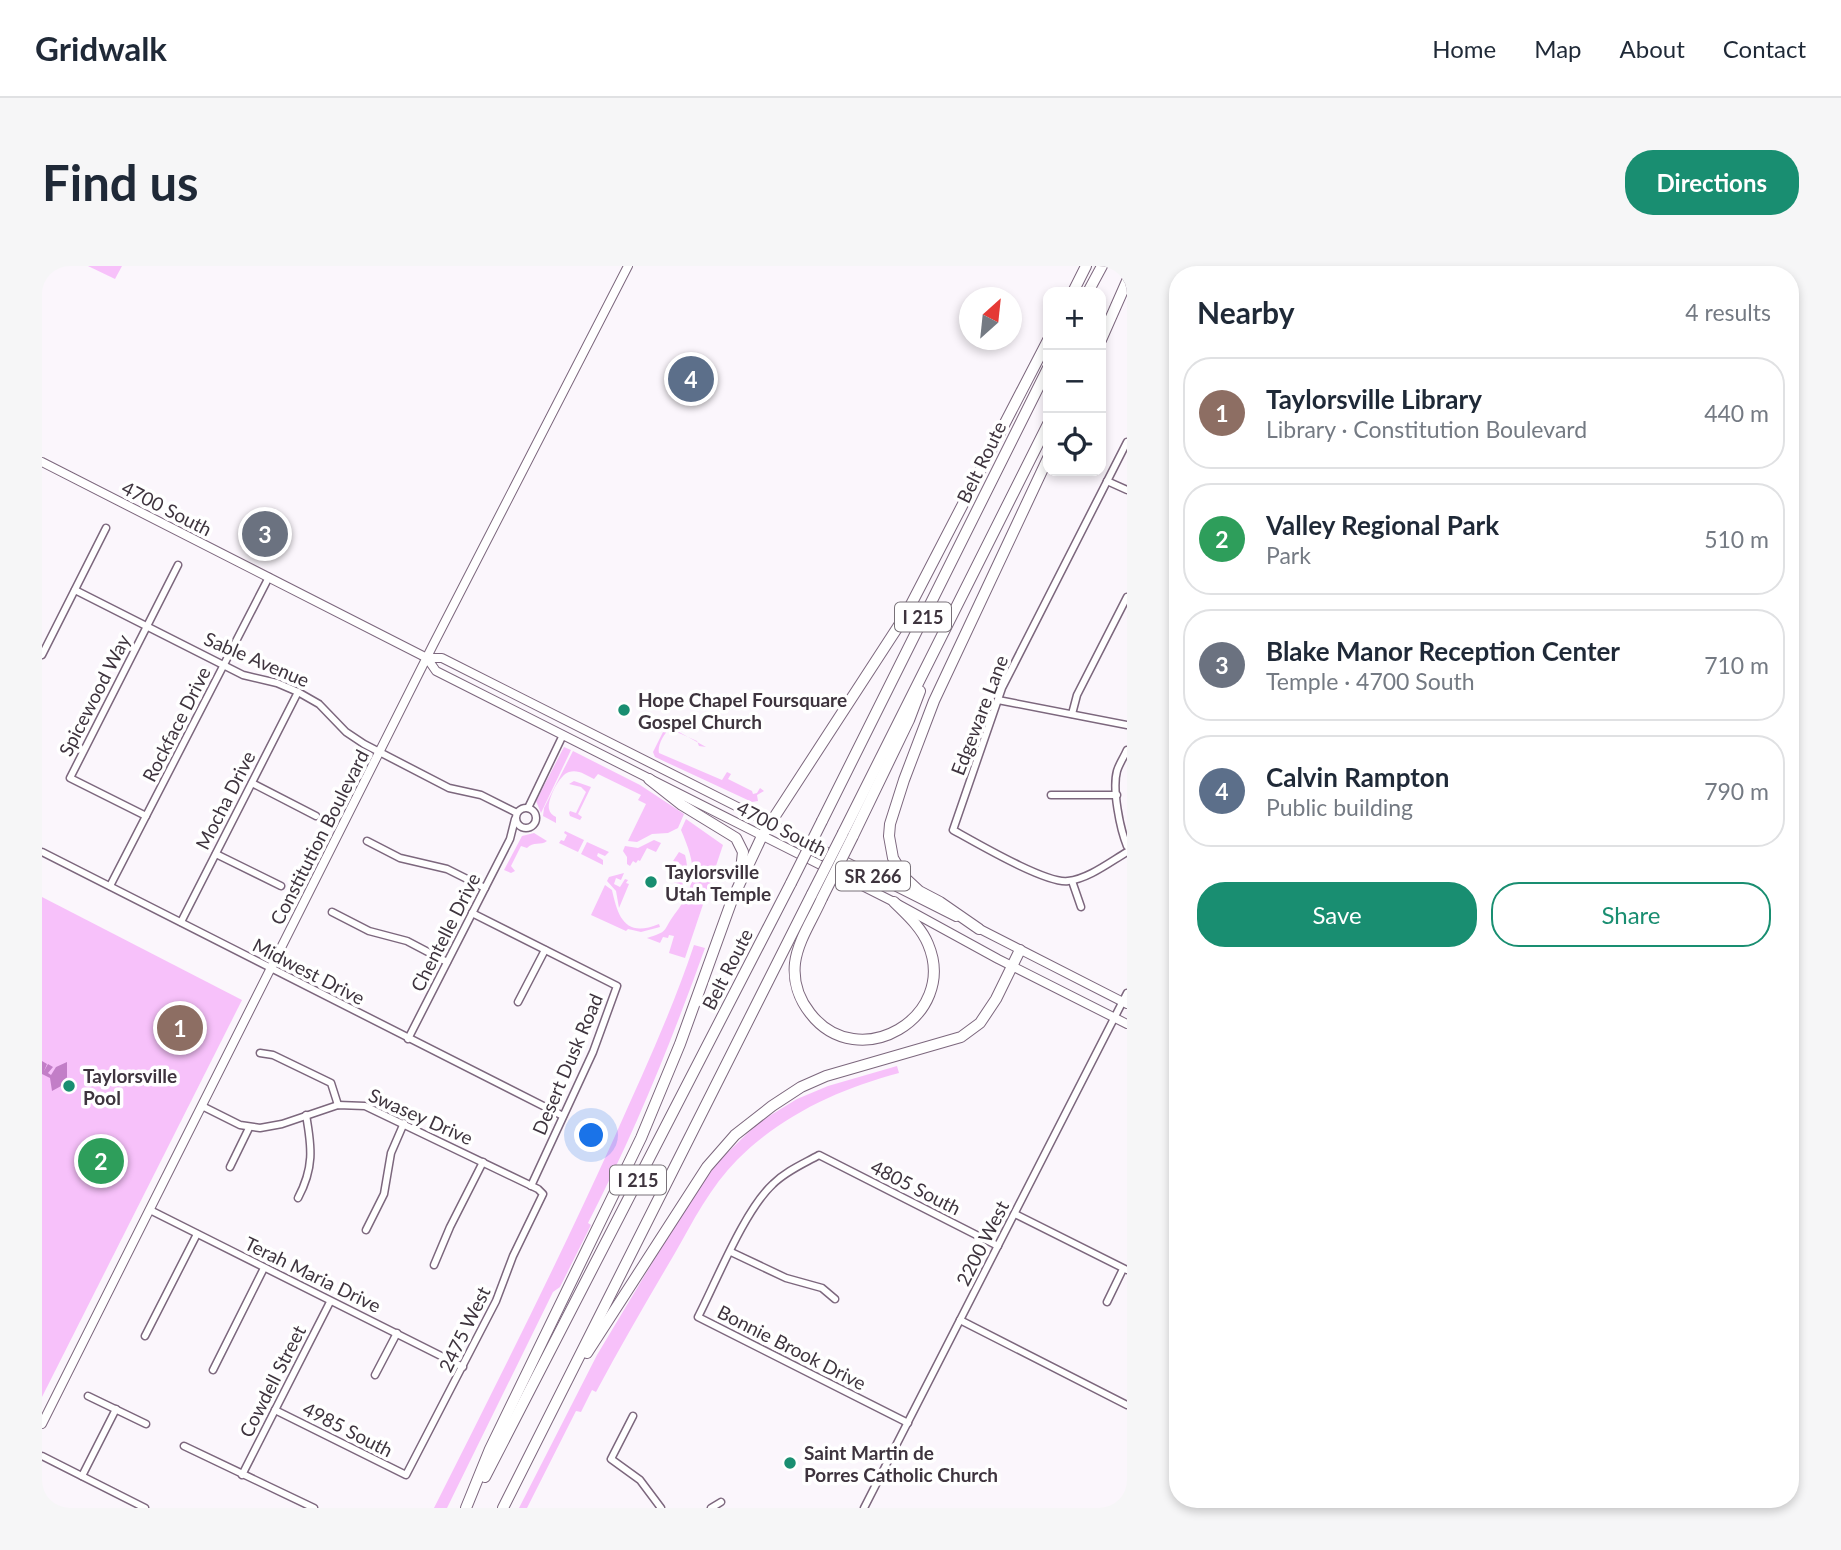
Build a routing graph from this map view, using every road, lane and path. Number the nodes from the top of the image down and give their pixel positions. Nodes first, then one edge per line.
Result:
1 (628, 266) edge
2 (1086, 266) edge
3 (1102, 266) edge
4 (1127, 273) edge
5 (1127, 281) edge
6 (1076, 287) edge
7 (1091, 287) edge
8 (1106, 313) edge
9 (1106, 329) edge
10 (1043, 350) edge
11 (1043, 378) edge
12 (1043, 434) edge
13 (1127, 442) edge
14 (42, 462) edge
15 (1043, 469) edge
16 (1107, 481) junction
17 (1127, 490) edge
18 (106, 528) dead end
19 (178, 565) dead end
20 (269, 577) junction
21 (75, 590) junction
22 (1127, 597) edge
23 (147, 625) junction
24 (42, 654) edge
25 (427, 658) junction
26 (224, 665) junction
27 (298, 692) junction
28 (998, 700) junction
29 (1072, 714) junction
30 (1127, 725) edge
31 (563, 735) junction
32 (1127, 750) edge
33 (379, 752) junction
34 (649, 779) junction
35 (252, 783) junction
36 (1051, 795) dead end
37 (1117, 795) junction
38 (528, 808) junction
39 (146, 816) junction
40 (316, 816) dead end
41 (516, 816) junction
42 (768, 823) junction
43 (526, 828) junction
44 (848, 834) junction
45 (762, 836) junction
46 (510, 839) junction
47 (368, 841) dead end
48 (1127, 846) edge
49 (42, 852) edge
50 (1127, 852) edge
51 (216, 853) junction
52 (1072, 881) junction
53 (110, 886) junction
54 (281, 886) dead end
55 (485, 888) junction
56 (732, 900) junction
57 (894, 902) junction
58 (1081, 907) dead end
59 (332, 912) dead end
60 (472, 913) junction
61 (181, 922) junction
62 (979, 929) junction
63 (545, 950) junction
64 (1020, 950) junction
65 (447, 962) junction
66 (1013, 966) junction
67 (271, 969) junction
68 (1127, 993) edge
69 (519, 1002) dead end
70 (1125, 1003) edge
71 (1115, 1017) junction
72 (1127, 1024) edge
73 (408, 1038) junction
74 (260, 1053) dead end
75 (338, 1105) junction
76 (202, 1106) junction
77 (306, 1115) junction
78 (563, 1116) junction
79 (404, 1123) junction
80 (249, 1128) junction
81 (819, 1155) joint
82 (483, 1161) junction
83 (230, 1167) dead end
84 (531, 1186) junction
85 (542, 1194) joint
86 (298, 1198) dead end
87 (150, 1210) junction
88 (1014, 1214) junction
89 (366, 1230) dead end
90 (197, 1234) junction
91 (998, 1246) junction
92 (731, 1252) junction
93 (434, 1265) dead end
94 (264, 1268) junction
95 (1125, 1270) edge
96 (835, 1299) dead end
97 (330, 1302) junction
98 (1107, 1302) dead end
99 (960, 1320) junction
100 (397, 1333) junction
101 (145, 1336) dead end
102 (463, 1367) junction
103 (213, 1370) dead end
104 (375, 1375) dead end
105 (89, 1395) dead end
106 (557, 1401) junction
107 (1127, 1405) edge
108 (116, 1409) junction
109 (275, 1410) junction
110 (633, 1416) dead end
111 (908, 1423) junction
112 (42, 1424) edge
113 (146, 1424) dead end
114 (184, 1446) dead end
115 (42, 1456) edge
116 (242, 1475) junction
117 (406, 1475) joint
118 (82, 1476) junction
119 (721, 1502) dead end
120 (145, 1508) edge
121 (314, 1508) edge
122 (468, 1508) edge
123 (503, 1508) edge
124 (661, 1508) edge
125 (711, 1508) edge
126 (864, 1508) edge

1 - 25 main road, Constitution Boulevard
2 - 6 highway
3 - 7 highway
4 - 8 highway
5 - 9 highway
10 - 42 highway
11 - 122 highway, Belt Route / I 215, bridge
12 - 44 highway, I 215
13 - 16 street, Edgeware Lane
14 - 20 main road, 4700 South
15 - 62 highway
16 - 17 street
16 - 28 street, Edgeware Lane
18 - 21 street
19 - 23 street, Spicewood Way
20 - 25 main road, 4700 South
20 - 26 street, Rockface Drive
21 - 23 street, Sable Avenue
21 - 24 street
22 - 29 street
23 - 26 street, Sable Avenue
23 - 39 street, Spicewood Way
25 - 31 main road, 4700 South
25 - 33 main road, Constitution Boulevard
25 - 42 main road, 4700 South
26 - 27 street, Sable Avenue
26 - 39 street, Rockface Drive
27 - 33 street, Sable Avenue
27 - 35 street, Mocha Drive
28 - 29 street
28 - 52 street, Edgeware Lane
29 - 30 street
31 - 34 main road, 4700 South
31 - 38 street
32 - 37 street
33 - 41 street, Sable Avenue
33 - 67 main road, Constitution Boulevard
34 - 45 main road, 4700 South
34 - 56 highway
35 - 40 street
35 - 51 street, Mocha Drive
36 - 37 street
37 - 48 street
38 - 41 street
38 - 43 street
39 - 53 street, Rockface Drive
41 - 43 street
41 - 46 street, Chentelle Drive
42 - 45 highway
42 - 62 main road, 4700 South / SR 266
43 - 46 street, Chentelle Drive
44 - 57 highway, bridge
44 - 106 highway, I 215, bridge
45 - 56 highway
45 - 57 main road, 4700 South / SR 266
46 - 55 street, Chentelle Drive
47 - 55 street
49 - 53 street, Midwest Drive
50 - 52 street
51 - 54 street
51 - 61 street, Mocha Drive
52 - 58 street
53 - 61 street, Midwest Drive
55 - 60 street, Chentelle Drive
56 - 122 highway
57 - 66 main road, 4700 South / SR 266
59 - 65 street
60 - 63 street, Desert Dusk Road
60 - 65 street, Chentelle Drive
61 - 67 street, Midwest Drive
62 - 64 main road, 4700 South / SR 266
63 - 69 street
63 - 78 street, Desert Dusk Road
64 - 66 highway
64 - 70 main road, 4700 South / SR 266
65 - 73 street, Chentelle Drive
66 - 71 main road, 4700 South / SR 266
66 - 106 highway
67 - 73 street, Midwest Drive
67 - 76 main road, Constitution Boulevard
68 - 70 street, 2200 West
70 - 71 street, 2200 West
71 - 72 main road, 4700 South / SR 266
71 - 88 street, 2200 West
73 - 78 street, Midwest Drive
74 - 75 street
75 - 77 street, Swasey Drive
75 - 79 street, Swasey Drive
76 - 80 street
76 - 87 main road, Constitution Boulevard
77 - 80 street, Swasey Drive
77 - 86 street
78 - 84 street, Desert Dusk Road
79 - 82 street, Swasey Drive
79 - 89 street
80 - 83 street
81 - 91 street, 4805 South
81 - 92 street, Bonnie Brook Drive
82 - 84 street, Swasey Drive
82 - 93 street
84 - 85 street, Swasey Drive
85 - 102 street, 2475 West
87 - 90 street, Terah Maria Drive
87 - 112 main road, Constitution Boulevard
88 - 91 street, 2200 West
88 - 95 street
90 - 94 street, Terah Maria Drive
90 - 101 street
91 - 99 street, 2200 West
92 - 96 street
92 - 111 street, Bonnie Brook Drive
94 - 97 street, Terah Maria Drive
94 - 103 street
95 - 98 street
97 - 100 street, Terah Maria Drive
97 - 109 street, Cowdell Street
99 - 107 street
99 - 111 street, 2200 West
100 - 102 street, Terah Maria Drive
100 - 104 street
102 - 117 street, 2475 West
105 - 108 street
106 - 123 highway, I 215
108 - 113 street
108 - 118 street
109 - 116 street, Cowdell Street
109 - 117 street, 4985 South
110 - 124 street
111 - 126 street, 2200 West
114 - 116 street
115 - 118 street
116 - 121 street
118 - 120 street
119 - 125 street

